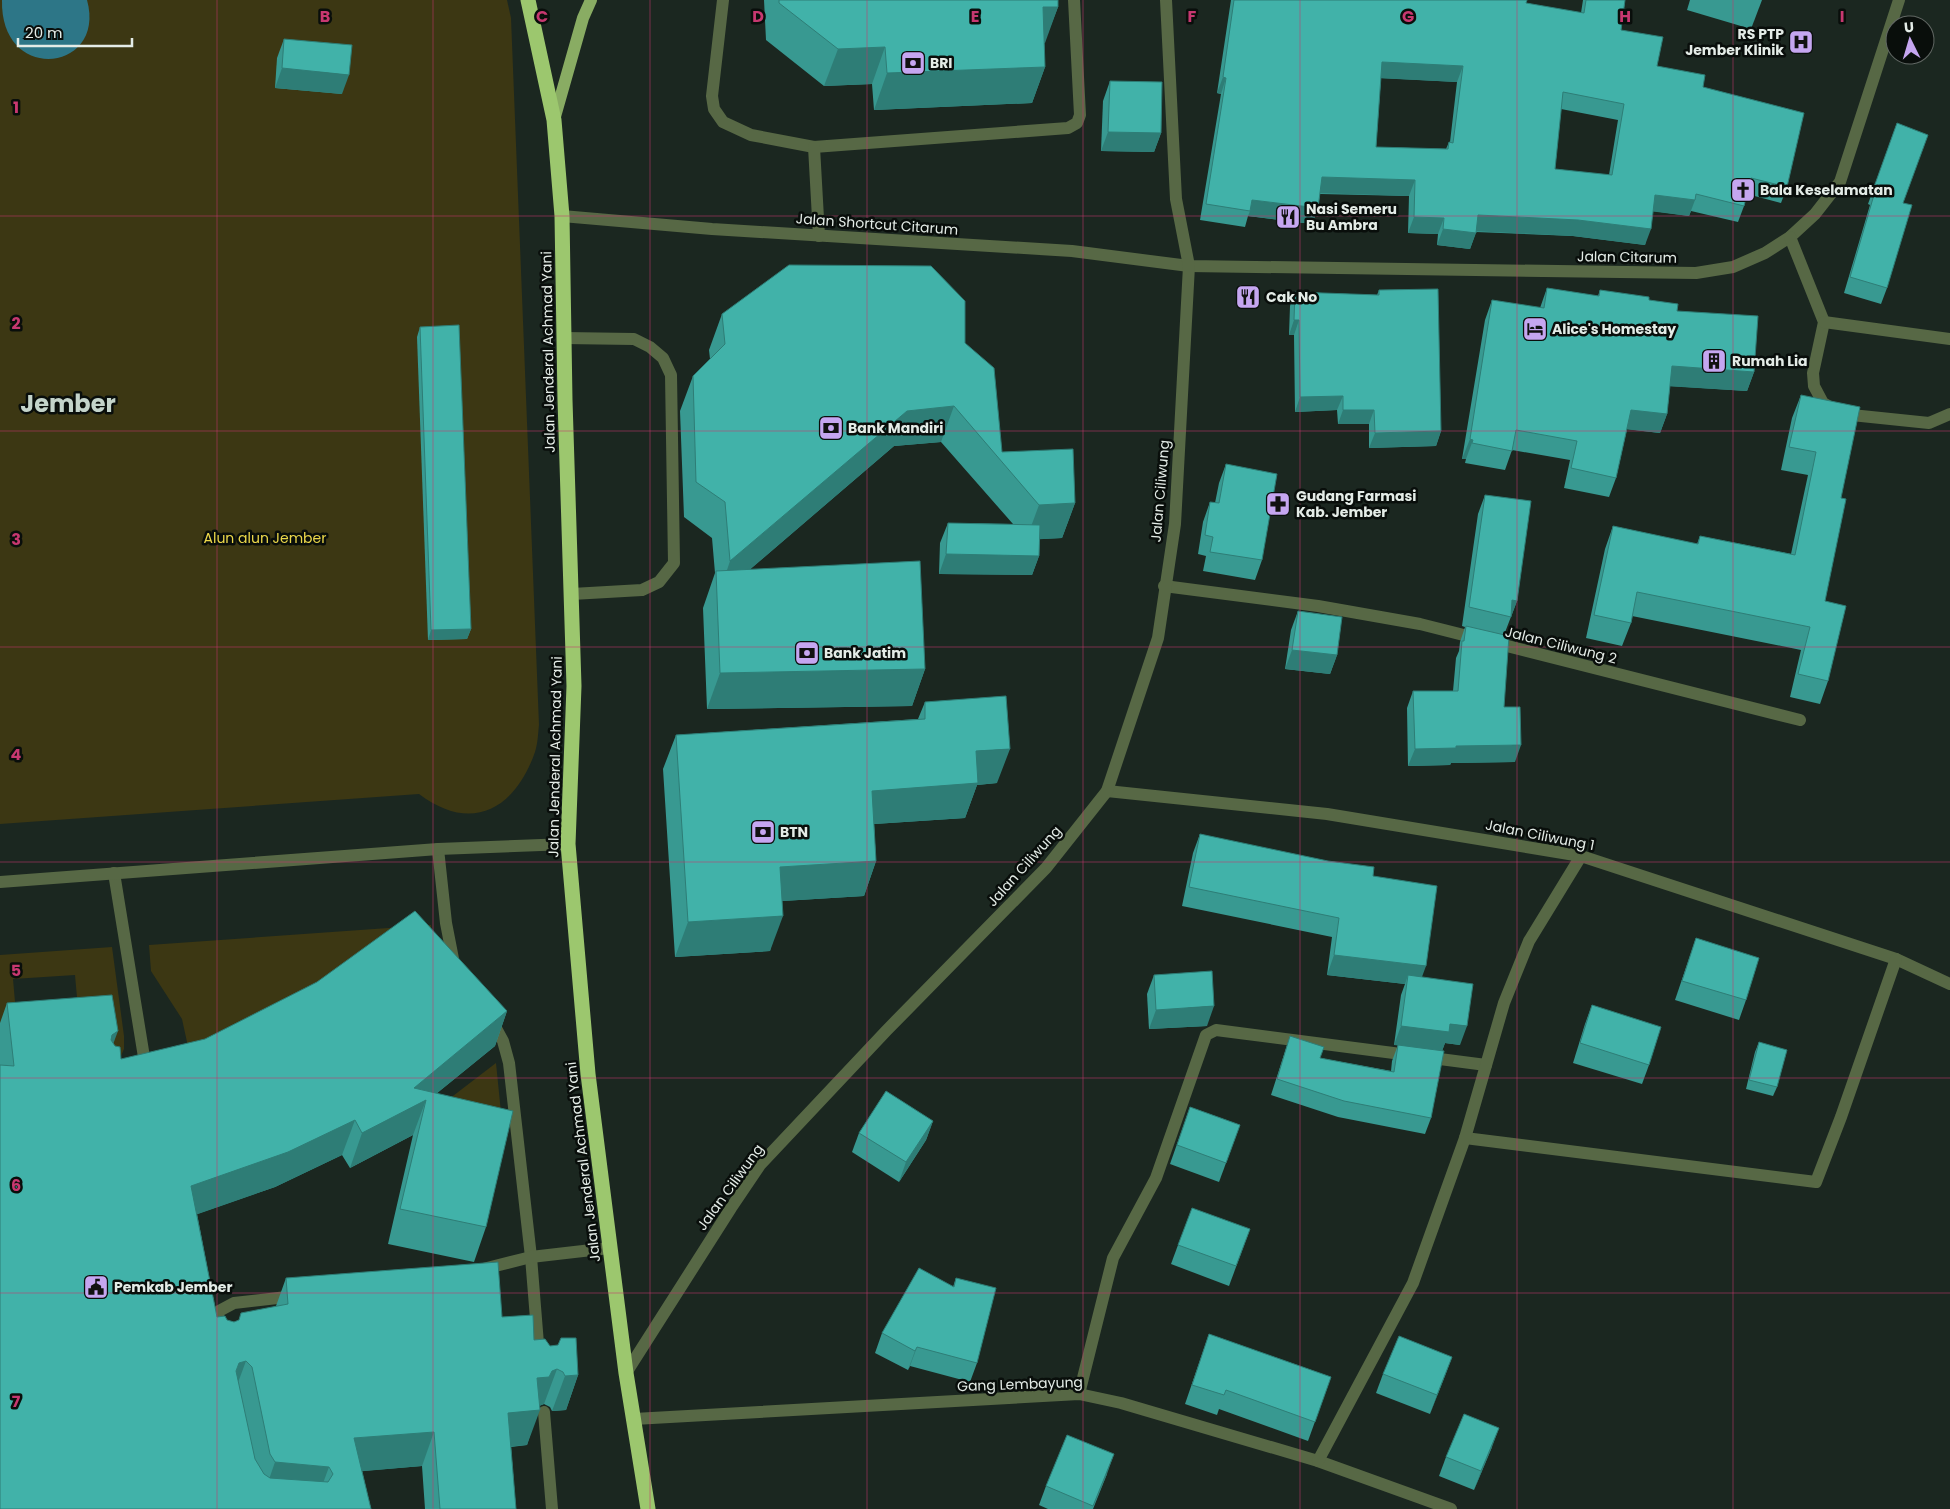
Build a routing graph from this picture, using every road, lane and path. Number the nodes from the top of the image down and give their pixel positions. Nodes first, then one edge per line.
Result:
1 (528, 0) edge
2 (591, 0) edge
3 (723, 0) edge
4 (1074, 0) edge
5 (1166, 0) edge
6 (1898, 0) edge
7 (554, 120) junction
8 (814, 147) junction
9 (562, 216) junction
10 (819, 236) junction
11 (1790, 237) junction
12 (1189, 266) junction
13 (1824, 322) junction
14 (564, 338) junction
15 (1950, 339) edge
16 (1950, 414) edge
17 (1164, 586) junction
18 (572, 594) junction
19 (1800, 720) dead end
20 (1107, 791) junction
21 (568, 844) junction
22 (438, 849) junction
23 (1581, 856) junction
24 (114, 873) junction
25 (0, 882) edge
26 (1896, 959) junction
27 (456, 974) edge
28 (1950, 984) edge
29 (485, 1007) edge
30 (1486, 1064) junction
31 (132, 1072) edge
32 (1465, 1138) junction
33 (609, 1248) junction
34 (531, 1257) junction
35 (474, 1271) edge
36 (312, 1294) edge
37 (218, 1342) edge
38 (540, 1364) edge
39 (626, 1373) junction
40 (1079, 1394) junction
41 (544, 1412) edge
42 (634, 1419) junction
43 (1318, 1462) junction
44 (552, 1509) edge
45 (648, 1509) edge
46 (1451, 1509) edge

1 - 7 highway, Jalan Jenderal Achmad Yani
2 - 7 main road
3 - 8 street
4 - 8 street
5 - 12 street, Jalan Ciliwung
6 - 11 street, Jalan Citarum
7 - 9 highway, Jalan Jenderal Achmad Yani
8 - 10 street
9 - 10 street, Jalan Shortcut Citarum
9 - 14 highway, Jalan Jenderal Achmad Yani
10 - 12 street, Jalan Shortcut Citarum
11 - 12 street, Jalan Citarum
11 - 13 street
12 - 17 street, Jalan Ciliwung
13 - 15 street
13 - 16 street
14 - 18 highway, Jalan Jenderal Achmad Yani
14 - 18 street
17 - 19 street, Jalan Ciliwung 2
17 - 20 street, Jalan Ciliwung
18 - 21 highway, Jalan Jenderal Achmad Yani
20 - 23 street, Jalan Ciliwung 1
20 - 39 street, Jalan Ciliwung
21 - 22 street
21 - 33 highway, Jalan Jenderal Achmad Yani
22 - 24 street
22 - 27 street
23 - 26 street, Jalan Ciliwung 1
23 - 30 street
24 - 25 street
24 - 31 street
26 - 28 street, Jalan Ciliwung 1
26 - 32 street
29 - 34 street
30 - 32 street
30 - 40 street
32 - 43 street
33 - 34 street
33 - 39 highway, Jalan Jenderal Achmad Yani
34 - 35 street
34 - 38 street
36 - 37 street
39 - 42 highway, Jalan Jenderal Achmad Yani
40 - 42 street, Gang Lembayung
40 - 43 street, Gang Lembayung
41 - 44 street
42 - 45 highway, Jalan Jenderal Achmad Yani
43 - 46 street, Gang Lembayung

